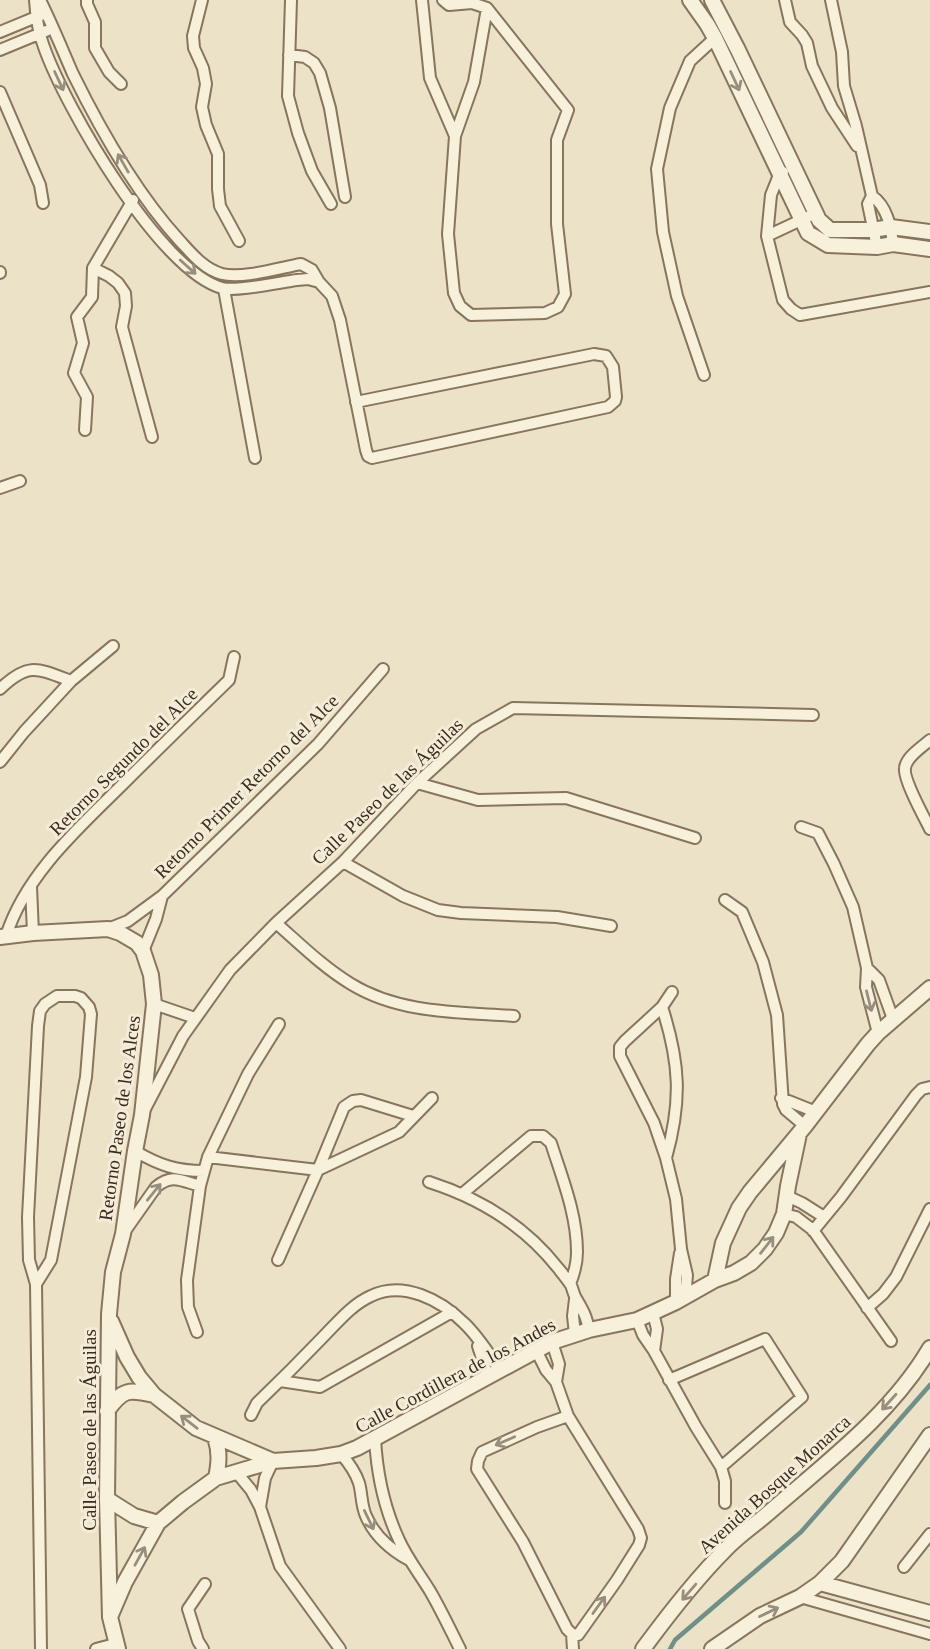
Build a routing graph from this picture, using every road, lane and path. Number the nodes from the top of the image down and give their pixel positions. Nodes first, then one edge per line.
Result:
1 (38, 0) edge
2 (87, 0) edge
3 (202, 0) edge
4 (291, 0) edge
5 (422, 0) edge
6 (443, 0) edge
7 (690, 0) edge
8 (712, 0) edge
9 (785, 0) edge
10 (831, 0) edge
11 (487, 8) junction
12 (42, 15) junction
13 (53, 28) junction
14 (0, 32) edge
15 (40, 33) junction
16 (715, 38) junction
17 (0, 50) edge
18 (738, 50) junction
19 (289, 55) junction
20 (723, 57) junction
21 (121, 84) dead end
22 (0, 92) edge
23 (455, 135) junction
24 (861, 151) junction
25 (792, 162) junction
26 (779, 175) junction
27 (139, 190) junction
28 (873, 196) junction
29 (345, 197) dead end
30 (131, 203) junction
31 (44, 204) dead end
32 (331, 204) dead end
33 (816, 213) junction
34 (802, 219) junction
35 (891, 227) junction
36 (873, 230) junction
37 (930, 232) edge
38 (767, 236) junction
39 (239, 241) dead end
40 (893, 244) junction
41 (877, 247) junction
42 (930, 249) edge
43 (93, 268) junction
44 (237, 276) junction
45 (318, 282) junction
46 (239, 288) junction
47 (225, 289) junction
48 (930, 292) edge
49 (704, 375) dead end
50 (356, 402) junction
51 (85, 430) dead end
52 (152, 437) dead end
53 (255, 458) dead end
54 (20, 481) dead end
55 (0, 488) edge
56 (113, 646) dead end
57 (234, 657) dead end
58 (383, 669) dead end
59 (71, 681) junction
60 (0, 689) edge
61 (813, 715) dead end
62 (930, 740) edge
63 (0, 762) edge
64 (417, 783) junction
65 (801, 827) dead end
66 (930, 829) edge
67 (695, 838) dead end
68 (343, 862) junction
69 (31, 887) junction
70 (162, 896) junction
71 (725, 900) dead end
72 (276, 923) junction
73 (611, 926) dead end
74 (108, 929) junction
75 (33, 933) junction
76 (3, 936) edge
77 (143, 951) junction
78 (867, 968) junction
79 (930, 988) edge
80 (672, 992) dead end
81 (153, 1004) junction
82 (662, 1007) junction
83 (514, 1016) dead end
84 (195, 1018) junction
85 (893, 1019) junction
86 (279, 1024) dead end
87 (878, 1033) junction
88 (930, 1087) edge
89 (432, 1098) dead end
90 (781, 1098) junction
91 (816, 1112) junction
92 (142, 1115) junction
93 (413, 1116) junction
94 (802, 1130) junction
95 (135, 1151) junction
96 (208, 1157) junction
97 (667, 1158) junction
98 (318, 1170) junction
99 (762, 1178) junction
100 (202, 1179) junction
101 (429, 1182) dead end
102 (788, 1191) junction
103 (462, 1194) junction
104 (930, 1209) edge
105 (784, 1214) junction
106 (824, 1217) junction
107 (813, 1231) junction
108 (123, 1234) junction
109 (278, 1260) dead end
110 (715, 1280) junction
111 (36, 1284) junction
112 (570, 1284) junction
113 (681, 1300) junction
114 (867, 1308) junction
115 (452, 1312) junction
116 (653, 1313) junction
117 (109, 1314) junction
118 (637, 1320) junction
119 (197, 1332) dead end
120 (582, 1332) junction
121 (891, 1341) dead end
122 (552, 1342) junction
123 (930, 1348) edge
124 (536, 1350) junction
125 (654, 1351) junction
126 (494, 1373) junction
127 (669, 1380) junction
128 (280, 1381) junction
129 (556, 1382) junction
130 (154, 1395) junction
131 (107, 1411) junction
132 (251, 1415) dead end
133 (568, 1416) junction
134 (930, 1435) edge
135 (215, 1437) junction
136 (375, 1439) junction
137 (341, 1454) junction
138 (273, 1461) junction
139 (721, 1467) junction
140 (237, 1473) junction
141 (216, 1478) junction
142 (379, 1479) junction
143 (360, 1485) junction
144 (107, 1500) junction
145 (725, 1503) dead end
146 (260, 1507) junction
147 (158, 1523) junction
148 (930, 1534) edge
149 (409, 1560) junction
150 (904, 1567) dead end
151 (820, 1583) junction
152 (205, 1584) dead end
153 (800, 1597) junction
154 (930, 1613) edge
155 (110, 1618) junction
156 (572, 1634) junction
157 (930, 1634) edge
158 (116, 1646) edge
159 (41, 1649) edge
160 (96, 1649) edge
161 (203, 1649) edge
162 (340, 1649) edge
163 (460, 1649) edge
164 (573, 1649) edge
165 (643, 1649) edge
166 (712, 1649) edge

1 - 12 street
2 - 21 street
3 - 39 street
4 - 19 street
5 - 23 street
6 - 11 street
7 - 16 street
8 - 18 street
9 - 24 street
10 - 24 street
11 - 23 street
11 - 23 street
12 - 13 street
12 - 14 street
12 - 15 street
13 - 15 street
27 -> 13 street
15 - 17 street
15 -> 30 street
16 - 20 street
16 - 49 street
18 - 20 street
18 - 25 street
19 - 29 street
19 - 32 street
20 -> 26 street
22 - 31 street
24 - 28 street
25 - 26 street
25 - 33 street
26 - 34 street
26 - 38 street
27 - 30 street
27 - 44 street
28 - 35 street
28 - 36 street
30 - 43 street
30 -> 47 street
33 - 34 street
33 - 36 street
34 - 38 street
34 - 41 street
35 - 36 street
35 - 37 street
35 - 40 street
36 - 41 street
38 - 48 street
40 - 41 street
40 - 42 street
43 - 51 street
43 - 52 street
44 - 45 street
44 - 46 street
45 - 46 street
45 - 50 street
46 - 47 street
47 - 53 street
50 - 50 street
54 - 55 street
56 - 59 street
57 - 69 street, Retorno Segundo del Alce
58 - 70 street, Retorno Primer Retorno del Alce
59 - 60 street
59 - 63 street
61 - 64 street, Calle Paseo de las Águilas
62 - 66 street
64 - 67 street
64 - 68 street, Calle Paseo de las Águilas
65 - 78 street
68 - 72 street, Calle Paseo de las Águilas
68 - 73 street
69 - 75 street
69 - 76 street, Retorno Segundo del Alce
70 - 74 street, Retorno Primer Retorno del Alce
70 - 77 street, Retorno Primer Retorno del Alce
71 - 90 street
72 - 83 street
72 - 84 street, Calle Paseo de las Águilas
74 - 75 street
74 - 77 street
75 - 76 street
77 - 81 street, Retorno Paseo de los Alces
78 - 85 street
78 -> 87 street
79 - 85 street, Calle Cordillera de los Andes
80 - 82 street
81 - 84 street
81 - 92 street, Retorno Paseo de los Alces
82 - 97 street
82 - 97 street
84 - 92 street, Calle Paseo de las Águilas
85 - 87 street, Calle Cordillera de los Andes
86 - 96 street
87 - 91 street, Calle Cordillera de los Andes
88 - 106 street
89 - 93 street
90 - 91 street
90 - 94 street
91 - 94 street, Calle Cordillera de los Andes
92 - 95 street, Retorno Paseo de los Alces
93 - 98 street
93 - 98 street
94 - 99 street, Calle Cordillera de los Andes
94 - 102 street, Calle Cordillera de los Andes
95 - 100 street
95 - 108 street, Retorno Paseo de los Alces
96 - 98 street
96 - 100 street
97 - 113 street
98 - 109 street
99 - 102 street
99 - 110 street, Calle Cordillera de los Andes
108 -> 100 street
100 - 119 street
101 - 103 street
102 - 105 street, Calle Cordillera de los Andes
102 - 106 street
103 - 112 street
103 - 112 street
104 - 114 street
105 - 107 street
110 -> 105 street, Calle Cordillera de los Andes
106 - 107 street
107 - 114 street
108 - 117 street, Retorno Paseo de los Alces
110 - 113 street, Calle Cordillera de los Andes
111 - 111 street
111 - 159 street
112 - 120 street
113 - 116 street, Calle Cordillera de los Andes
114 - 121 street
115 - 126 street
115 - 128 street
115 - 128 street
116 - 118 street, Calle Cordillera de los Andes
116 - 125 street
117 - 130 street, Calle Paseo de las Águilas
117 - 131 street, Calle Paseo de las Águilas
118 - 120 street, Calle Cordillera de los Andes
118 - 125 street
120 - 122 street, Calle Cordillera de los Andes
122 - 124 street, Calle Cordillera de los Andes
122 - 129 street
123 -> 165 street, Avenida Bosque Monarca
124 - 126 street, Calle Cordillera de los Andes
124 - 129 street
125 - 127 street
126 - 136 street, Calle Cordillera de los Andes
127 - 139 street
127 - 139 street
128 - 132 street
129 - 133 street
130 - 131 street
135 -> 130 street, Calle Paseo de las Águilas
131 - 144 street, Calle Paseo de las Águilas
156 -> 133 street
133 -> 156 street
134 - 151 street
135 - 138 street, Calle Paseo de las Águilas
135 - 141 street
136 - 137 street, Calle Cordillera de los Andes
136 - 142 street
137 - 138 street, Calle Cordillera de los Andes
137 - 143 street
138 - 140 street, Calle Cordillera de los Andes
138 - 146 street
139 - 145 street
140 - 141 street, Calle Cordillera de los Andes
140 - 146 street
141 - 147 street, Calle Cordillera de los Andes
142 - 143 street
142 - 149 street
143 -> 149 street
144 - 147 street
144 - 155 street, Calle Paseo de las Águilas
146 - 162 street
155 -> 147 street, Calle Cordillera de los Andes
148 - 150 street
149 - 163 street
151 - 153 street
151 - 154 street
152 - 161 street
153 - 157 street
166 -> 153 street
155 - 158 street, Calle Paseo de las Águilas
156 - 164 street
158 - 160 street

